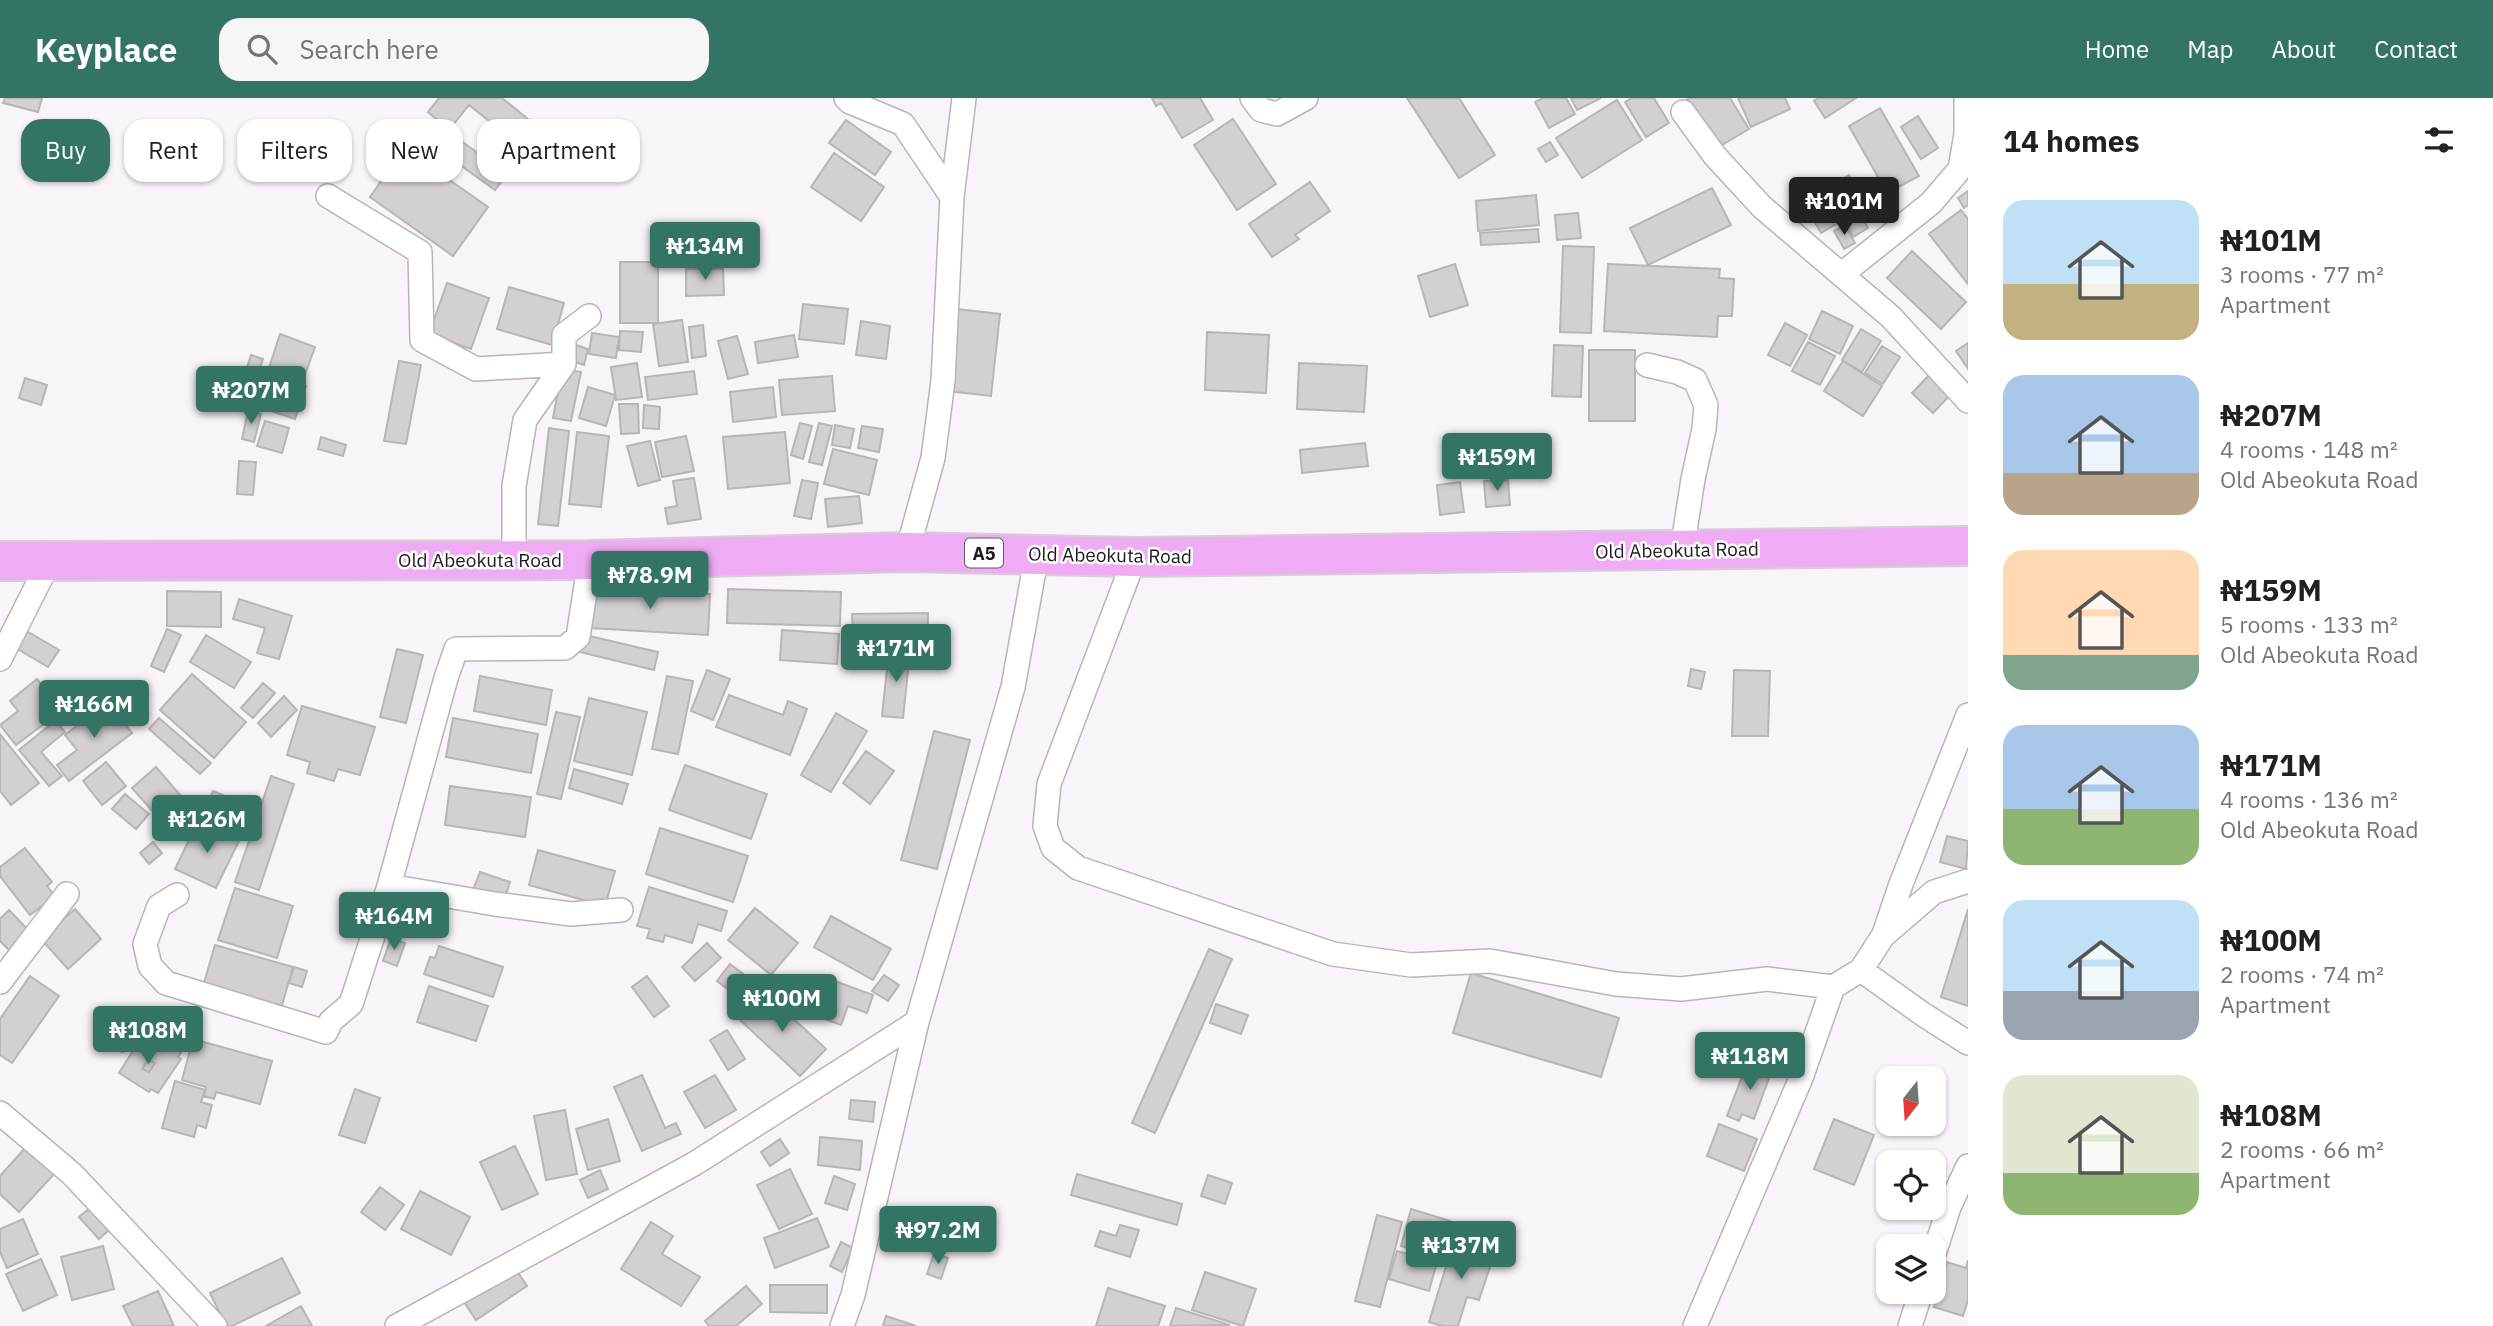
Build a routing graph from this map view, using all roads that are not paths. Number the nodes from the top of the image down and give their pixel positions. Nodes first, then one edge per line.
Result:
1 (846, 98) edge
2 (964, 98) edge
3 (1252, 98) edge
4 (1307, 98) edge
5 (1966, 98) edge
6 (1683, 112) dead end
7 (328, 196) dead end
8 (952, 197) junction
9 (1842, 274) junction
10 (589, 316) dead end
11 (564, 364) junction
12 (1647, 365) dead end
13 (1968, 401) edge
14 (1968, 546) edge
15 (1682, 550) junction
16 (907, 552) junction
17 (1037, 554) junction
18 (1135, 557) junction
19 (514, 560) junction
20 (590, 560) junction
21 (0, 561) edge
22 (49, 562) junction
23 (0, 659) edge
24 (1968, 715) edge
25 (1968, 881) edge
26 (389, 886) junction
27 (67, 894) dead end
28 (177, 895) dead end
29 (621, 910) dead end
30 (1883, 936) junction
31 (1861, 970) junction
32 (0, 982) edge
33 (1833, 987) junction
34 (917, 1022) junction
35 (1968, 1043) edge
36 (0, 1113) edge
37 (1968, 1167) edge
38 (1940, 1234) edge
39 (1917, 1304) edge
40 (215, 1326) edge
41 (397, 1326) edge
42 (842, 1326) edge
43 (1695, 1326) edge
44 (1910, 1326) edge

1 - 8 street
2 - 8 street
3 - 4 street
5 - 9 street
6 - 9 street
7 - 11 street
8 - 16 street
9 - 13 street
10 - 11 street
11 - 19 street
12 - 15 street
14 - 15 highway, Old Abeokuta Road / A5
15 - 18 highway, Old Abeokuta Road / A5
16 - 17 highway, Old Abeokuta Road / A5
16 - 20 highway, Old Abeokuta Road / A5
17 - 18 highway, Old Abeokuta Road / A5
17 - 34 street
18 - 33 street
19 - 20 highway, Old Abeokuta Road / A5
19 - 22 highway, Old Abeokuta Road / A5
20 - 26 street
21 - 22 highway, Old Abeokuta Road / A5
22 - 23 street
24 - 30 street
25 - 30 street
26 - 28 street
26 - 29 street
27 - 32 street
30 - 31 street
31 - 33 street
31 - 35 street
33 - 43 street
34 - 41 street
34 - 42 street
36 - 40 street
37 - 38 street
39 - 44 street

